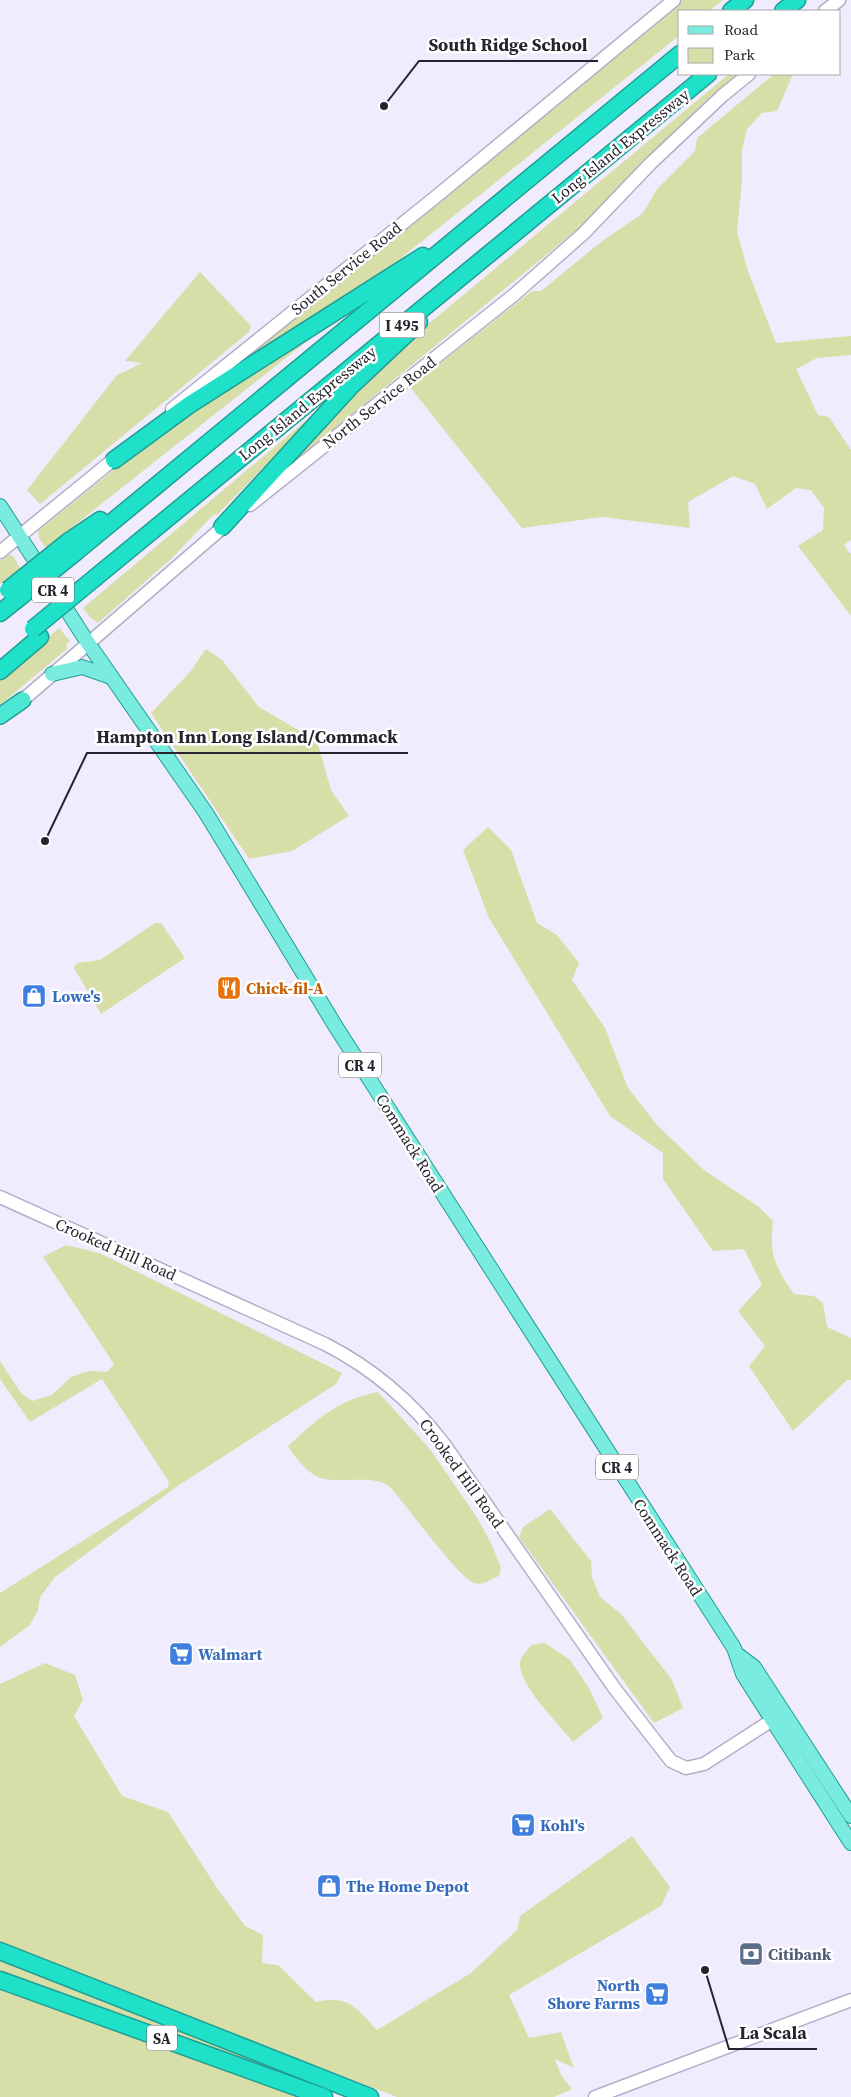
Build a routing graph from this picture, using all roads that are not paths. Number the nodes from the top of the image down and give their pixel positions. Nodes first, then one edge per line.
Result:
1 (674, 0) edge
2 (745, 0) edge
3 (797, 0) edge
4 (839, 0) edge
5 (732, 10) edge
6 (784, 10) edge
7 (826, 10) edge
8 (678, 56) edge
9 (707, 75) edge
10 (748, 75) edge
11 (472, 227) junction
12 (441, 293) junction
13 (114, 460) junction
14 (0, 506) edge
15 (222, 527) junction
16 (19, 537) junction
17 (0, 552) edge
18 (8, 596) edge
19 (0, 613) edge
20 (37, 633) junction
21 (88, 643) junction
22 (0, 656) edge
23 (0, 671) edge
24 (52, 674) junction
25 (111, 677) junction
26 (23, 700) junction
27 (0, 716) edge
28 (0, 722) edge
29 (0, 1197) edge
30 (778, 1716) junction
31 (851, 1816) edge
32 (851, 1843) edge
33 (0, 1951) edge
34 (0, 1980) edge
35 (851, 2000) edge
36 (324, 2097) edge
37 (370, 2097) edge
38 (595, 2097) edge

1 - 13 main road, South Service Road
2 - 5 highway
3 - 6 highway
4 - 7 main road
8 - 11 highway, Long Island Expressway / I 495
9 - 12 highway, Long Island Expressway / I 495
10 - 15 main road, North Service Road
11 - 13 highway
11 - 18 highway, Long Island Expressway / I 495, bridge
12 - 15 highway
12 - 20 highway, Long Island Expressway / I 495
13 - 16 main road, South Service Road
14 - 16 main road, Commack Road / CR 4
15 - 21 main road, North Service Road
16 - 17 main road, South Service Road
16 - 21 main road, Commack Road / CR 4
18 - 19 highway, Long Island Expressway / I 495
20 - 22 highway
20 - 23 highway
21 - 24 main road, North Service Road
21 - 25 main road, Commack Road / CR 4
24 - 25 main road
24 - 26 main road, North Service Road
25 - 30 main road, Commack Road / CR 4
26 - 27 highway
26 - 28 main road, North Service Road
29 - 30 main road, Crooked Hill Road
30 - 31 main road, Commack Road / CR 4
30 - 32 main road, Commack Road / CR 4
33 - 37 highway, SA
34 - 36 highway, SA
35 - 38 main road

